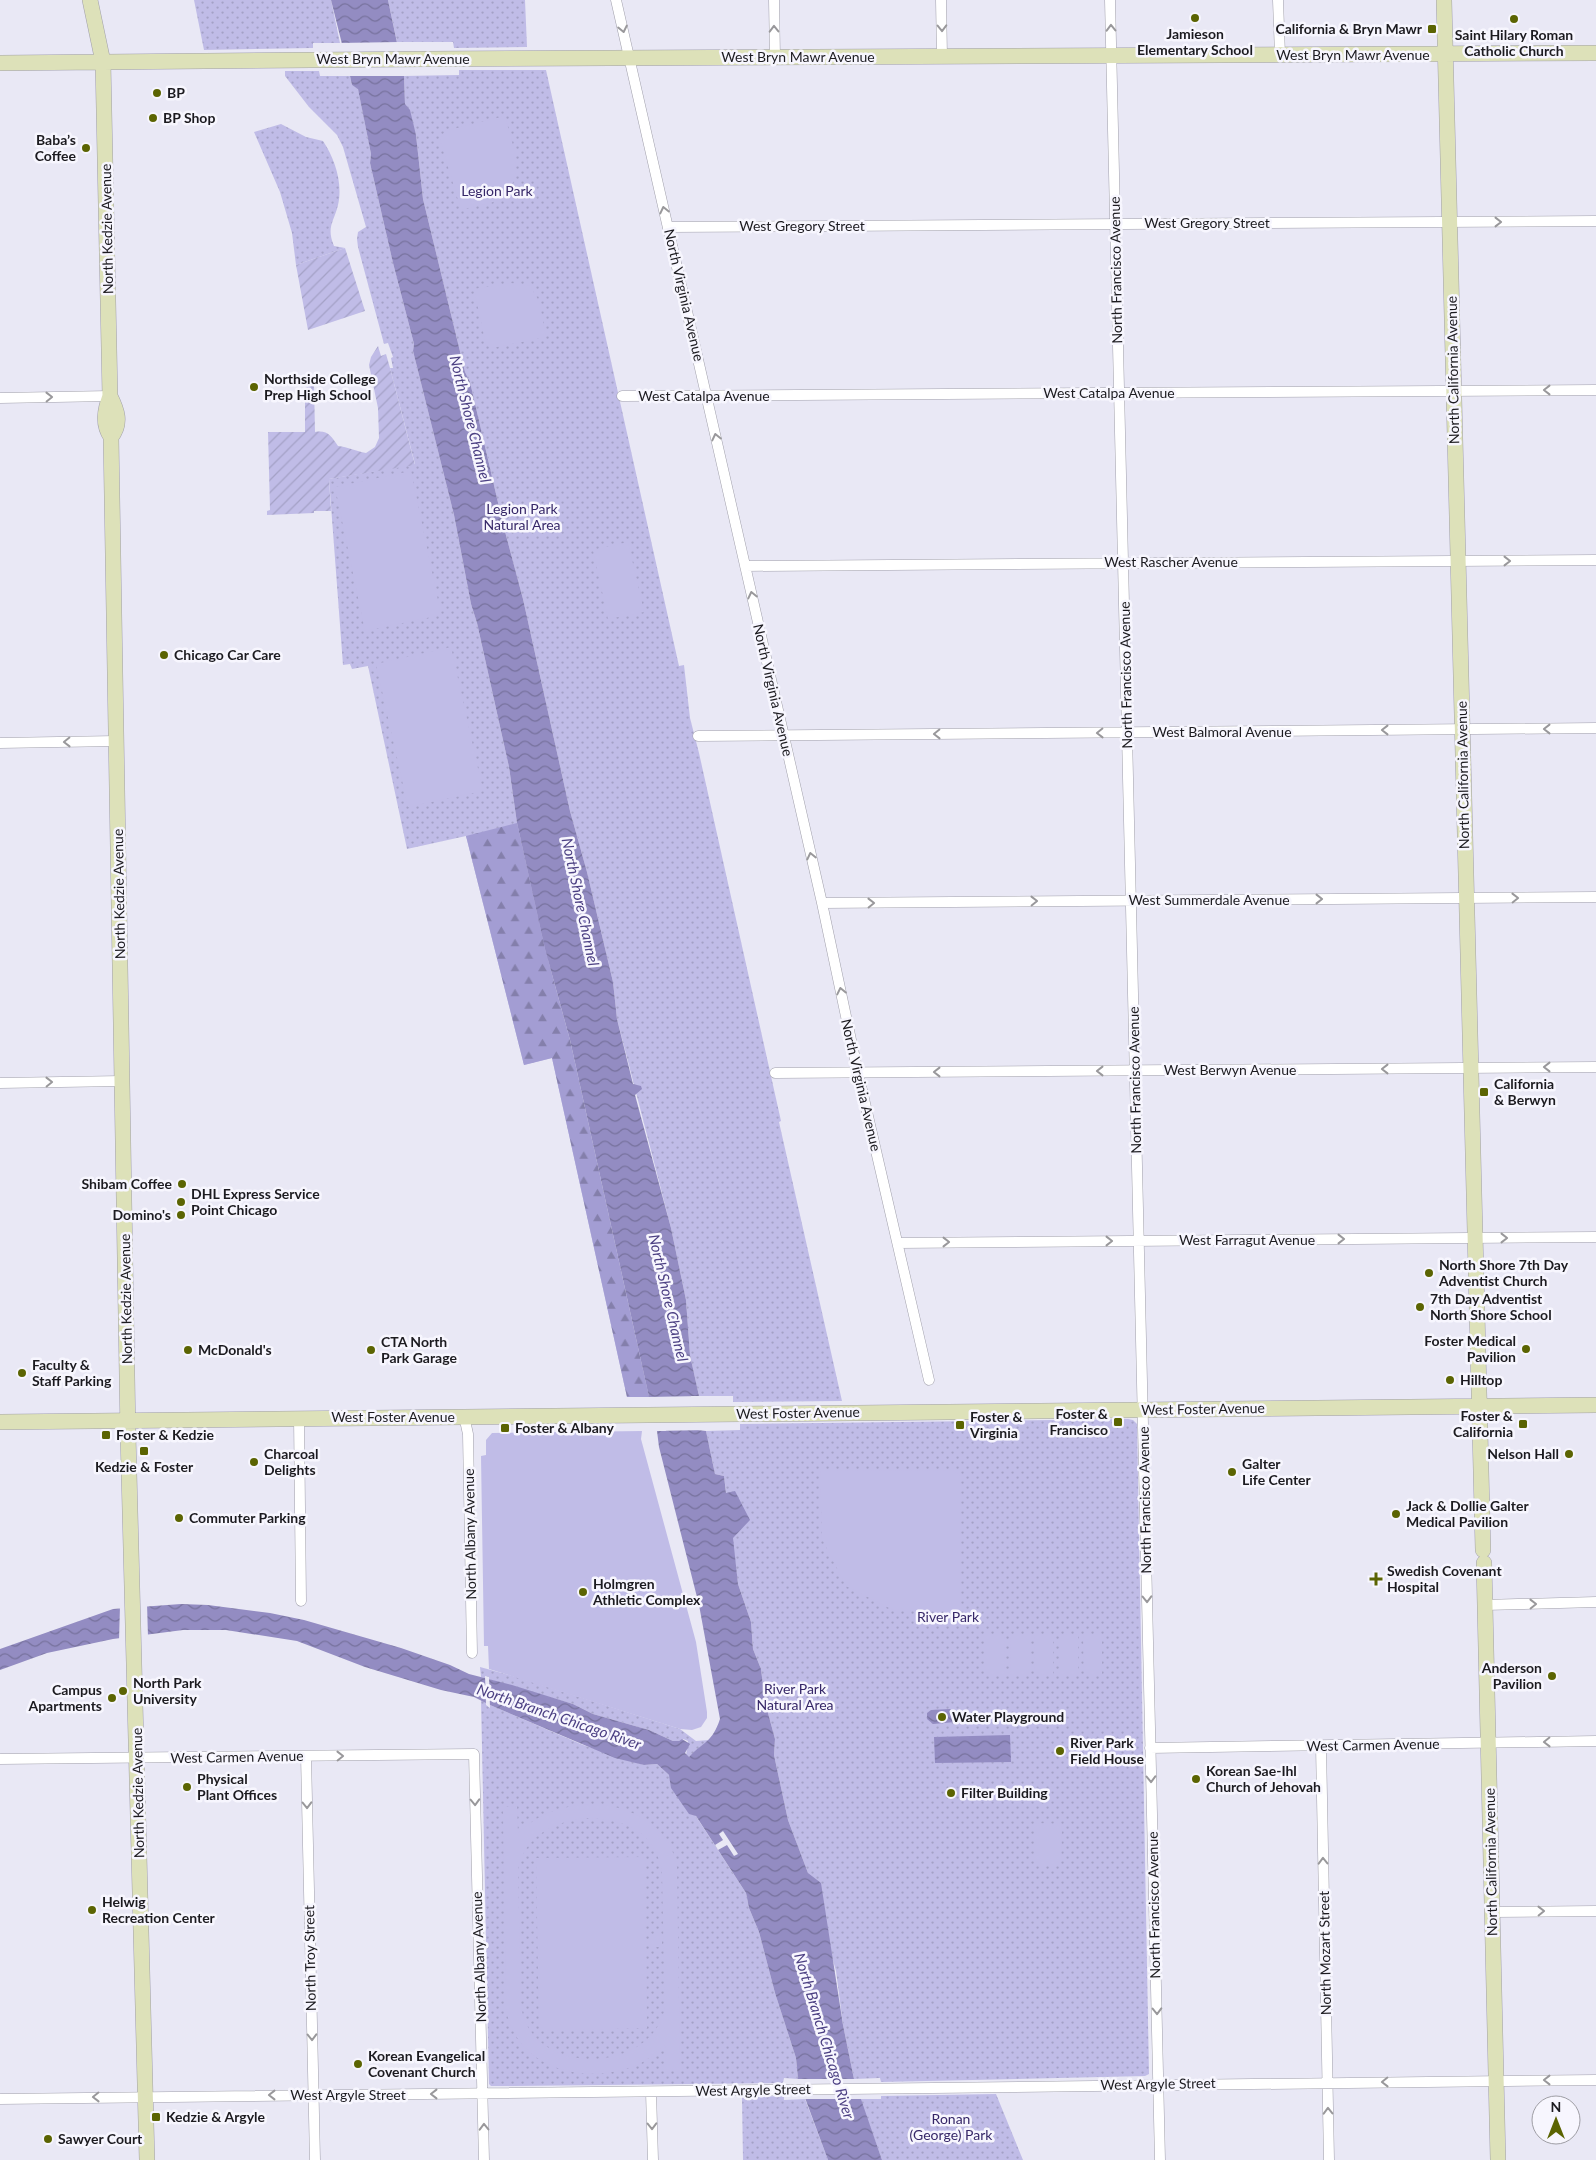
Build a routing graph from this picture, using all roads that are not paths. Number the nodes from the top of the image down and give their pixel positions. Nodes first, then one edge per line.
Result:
1 (90, 0) edge
2 (616, 0) edge
3 (774, 0) edge
4 (941, 0) edge
5 (1110, 0) edge
6 (1278, 0) edge
7 (1444, 0) edge
8 (1596, 53) edge
9 (1445, 54) junction
10 (1280, 55) junction
11 (942, 56) junction
12 (1111, 56) junction
13 (775, 57) junction
14 (630, 58) junction
15 (103, 62) junction
16 (0, 63) edge
17 (1596, 221) edge
18 (1450, 222) junction
19 (1115, 224) junction
20 (668, 227) junction
21 (1454, 390) junction
22 (1596, 390) edge
23 (1119, 392) junction
24 (110, 396) junction
25 (622, 396) dead end
26 (706, 396) junction
27 (0, 398) edge
28 (1458, 560) junction
29 (1596, 560) edge
30 (1123, 562) junction
31 (745, 566) junction
32 (1596, 728) edge
33 (1462, 730) junction
34 (1127, 732) junction
35 (698, 736) dead end
36 (783, 736) junction
37 (116, 741) junction
38 (0, 743) edge
39 (1596, 897) edge
40 (1466, 898) junction
41 (1131, 900) junction
42 (822, 903) junction
43 (1596, 1067) edge
44 (1470, 1068) junction
45 (1135, 1071) junction
46 (775, 1073) dead end
47 (858, 1073) junction
48 (122, 1081) junction
49 (0, 1083) edge
50 (1596, 1237) edge
51 (1474, 1238) junction
52 (1139, 1241) junction
53 (898, 1243) junction
54 (929, 1380) dead end
55 (1596, 1405) edge
56 (1479, 1406) junction
57 (1143, 1410) junction
58 (464, 1416) junction
59 (299, 1417) junction
60 (128, 1420) junction
61 (0, 1422) edge
62 (301, 1601) dead end
63 (1596, 1602) edge
64 (1484, 1605) junction
65 (472, 1653) dead end
66 (1596, 1741) edge
67 (1489, 1742) junction
68 (1321, 1746) junction
69 (1150, 1748) junction
70 (474, 1754) joint
71 (306, 1756) junction
72 (137, 1758) junction
73 (0, 1759) edge
74 (1596, 1911) edge
75 (1492, 1912) junction
76 (1596, 2080) edge
77 (1496, 2081) junction
78 (1327, 2082) junction
79 (1158, 2084) junction
80 (651, 2092) junction
81 (483, 2094) junction
82 (314, 2095) junction
83 (145, 2096) junction
84 (0, 2099) edge
85 (147, 2160) edge
86 (315, 2160) edge
87 (484, 2160) edge
88 (652, 2160) edge
89 (1160, 2160) edge
90 (1329, 2160) edge
91 (1498, 2160) edge

1 - 15 main road, North Kedzie Avenue
2 -> 14 street, North Virginia Avenue
13 -> 3 street
4 -> 11 street
12 -> 5 street, North Francisco Avenue
6 - 10 street
7 - 9 main road, North California Avenue
8 - 9 main road, West Bryn Mawr Avenue
9 - 10 main road, West Bryn Mawr Avenue
9 - 18 main road, North California Avenue
10 - 12 main road, West Bryn Mawr Avenue
11 - 12 main road, West Bryn Mawr Avenue
11 - 13 main road, West Bryn Mawr Avenue
12 - 19 street, North Francisco Avenue
13 - 14 main road, West Bryn Mawr Avenue
14 - 15 main road, West Bryn Mawr Avenue
20 -> 14 street, North Virginia Avenue
15 - 16 main road, West Bryn Mawr Avenue
15 - 24 main road, North Kedzie Avenue
18 -> 17 street, West Gregory Street
18 - 19 street, West Gregory Street
18 - 21 main road, North California Avenue
19 - 20 street, West Gregory Street
19 - 23 street, North Francisco Avenue
20 - 26 street, North Virginia Avenue
22 -> 21 street, West Catalpa Avenue
21 - 23 street, West Catalpa Avenue
21 - 28 main road, North California Avenue
23 - 26 street, West Catalpa Avenue
23 - 30 street, North Francisco Avenue
27 -> 24 street
24 - 37 main road, North Kedzie Avenue
25 - 26 street, West Catalpa Avenue
31 -> 26 street, North Virginia Avenue
28 -> 29 street, West Rascher Avenue
28 - 30 street, West Rascher Avenue
28 - 33 main road, North California Avenue
30 - 31 street, West Rascher Avenue
30 - 34 street, North Francisco Avenue
36 -> 31 street, North Virginia Avenue
32 -> 33 street, West Balmoral Avenue
33 -> 34 street, West Balmoral Avenue
33 - 40 main road, North California Avenue
34 -> 36 street, West Balmoral Avenue
34 - 41 street, North Francisco Avenue
35 - 36 street, West Balmoral Avenue
42 -> 36 street, North Virginia Avenue
37 -> 38 street
37 - 48 main road, North Kedzie Avenue
40 -> 39 street, West Summerdale Avenue
41 -> 40 street, West Summerdale Avenue
40 - 44 main road, North California Avenue
42 -> 41 street, West Summerdale Avenue
41 - 45 street, North Francisco Avenue
47 -> 42 street, North Virginia Avenue
43 -> 44 street, West Berwyn Avenue
44 -> 45 street, West Berwyn Avenue
44 - 51 main road, North California Avenue
45 -> 47 street, West Berwyn Avenue
45 - 52 street, North Francisco Avenue
46 - 47 street, West Berwyn Avenue
47 - 53 street, North Virginia Avenue
49 -> 48 street
48 - 60 main road, North Kedzie Avenue
51 -> 50 street, West Farragut Avenue
52 -> 51 street, West Farragut Avenue
51 - 56 main road, North California Avenue
53 -> 52 street, West Farragut Avenue
52 - 57 street, North Francisco Avenue
53 - 54 street, North Virginia Avenue
55 - 56 main road, West Foster Avenue
56 - 57 main road, West Foster Avenue
56 - 64 main road, North California Avenue
57 - 58 main road, West Foster Avenue
57 -> 69 street, North Francisco Avenue
58 - 59 main road, West Foster Avenue
58 - 65 street, North Albany Avenue
59 - 60 main road, West Foster Avenue
59 - 62 street
60 - 61 main road, West Foster Avenue
60 - 72 main road, North Kedzie Avenue
64 -> 63 street
64 - 67 main road, North California Avenue
66 -> 67 street, West Carmen Avenue
67 - 68 street, West Carmen Avenue
67 - 75 main road, North California Avenue
68 - 69 street, West Carmen Avenue
78 -> 68 street, North Mozart Street
69 -> 79 street, North Francisco Avenue
71 -> 70 street, West Carmen Avenue
70 -> 81 street, North Albany Avenue
71 - 72 street, West Carmen Avenue
71 -> 82 street, North Troy Street
72 - 73 street, West Carmen Avenue
72 - 83 main road, North Kedzie Avenue
75 -> 74 street
75 - 77 main road, North California Avenue
76 -> 77 street, West Argyle Street
77 -> 78 street, West Argyle Street
77 - 91 main road, North California Avenue
78 - 79 street, West Argyle Street
90 -> 78 street, North Mozart Street
79 - 80 street, West Argyle Street
79 - 89 street, North Francisco Avenue
80 - 81 street, West Argyle Street
80 -> 88 street
81 -> 82 street, West Argyle Street
87 -> 81 street, North Albany Avenue
82 -> 83 street, West Argyle Street
82 - 86 street, North Troy Street
83 -> 84 street, West Argyle Street
83 - 85 main road, North Kedzie Avenue

